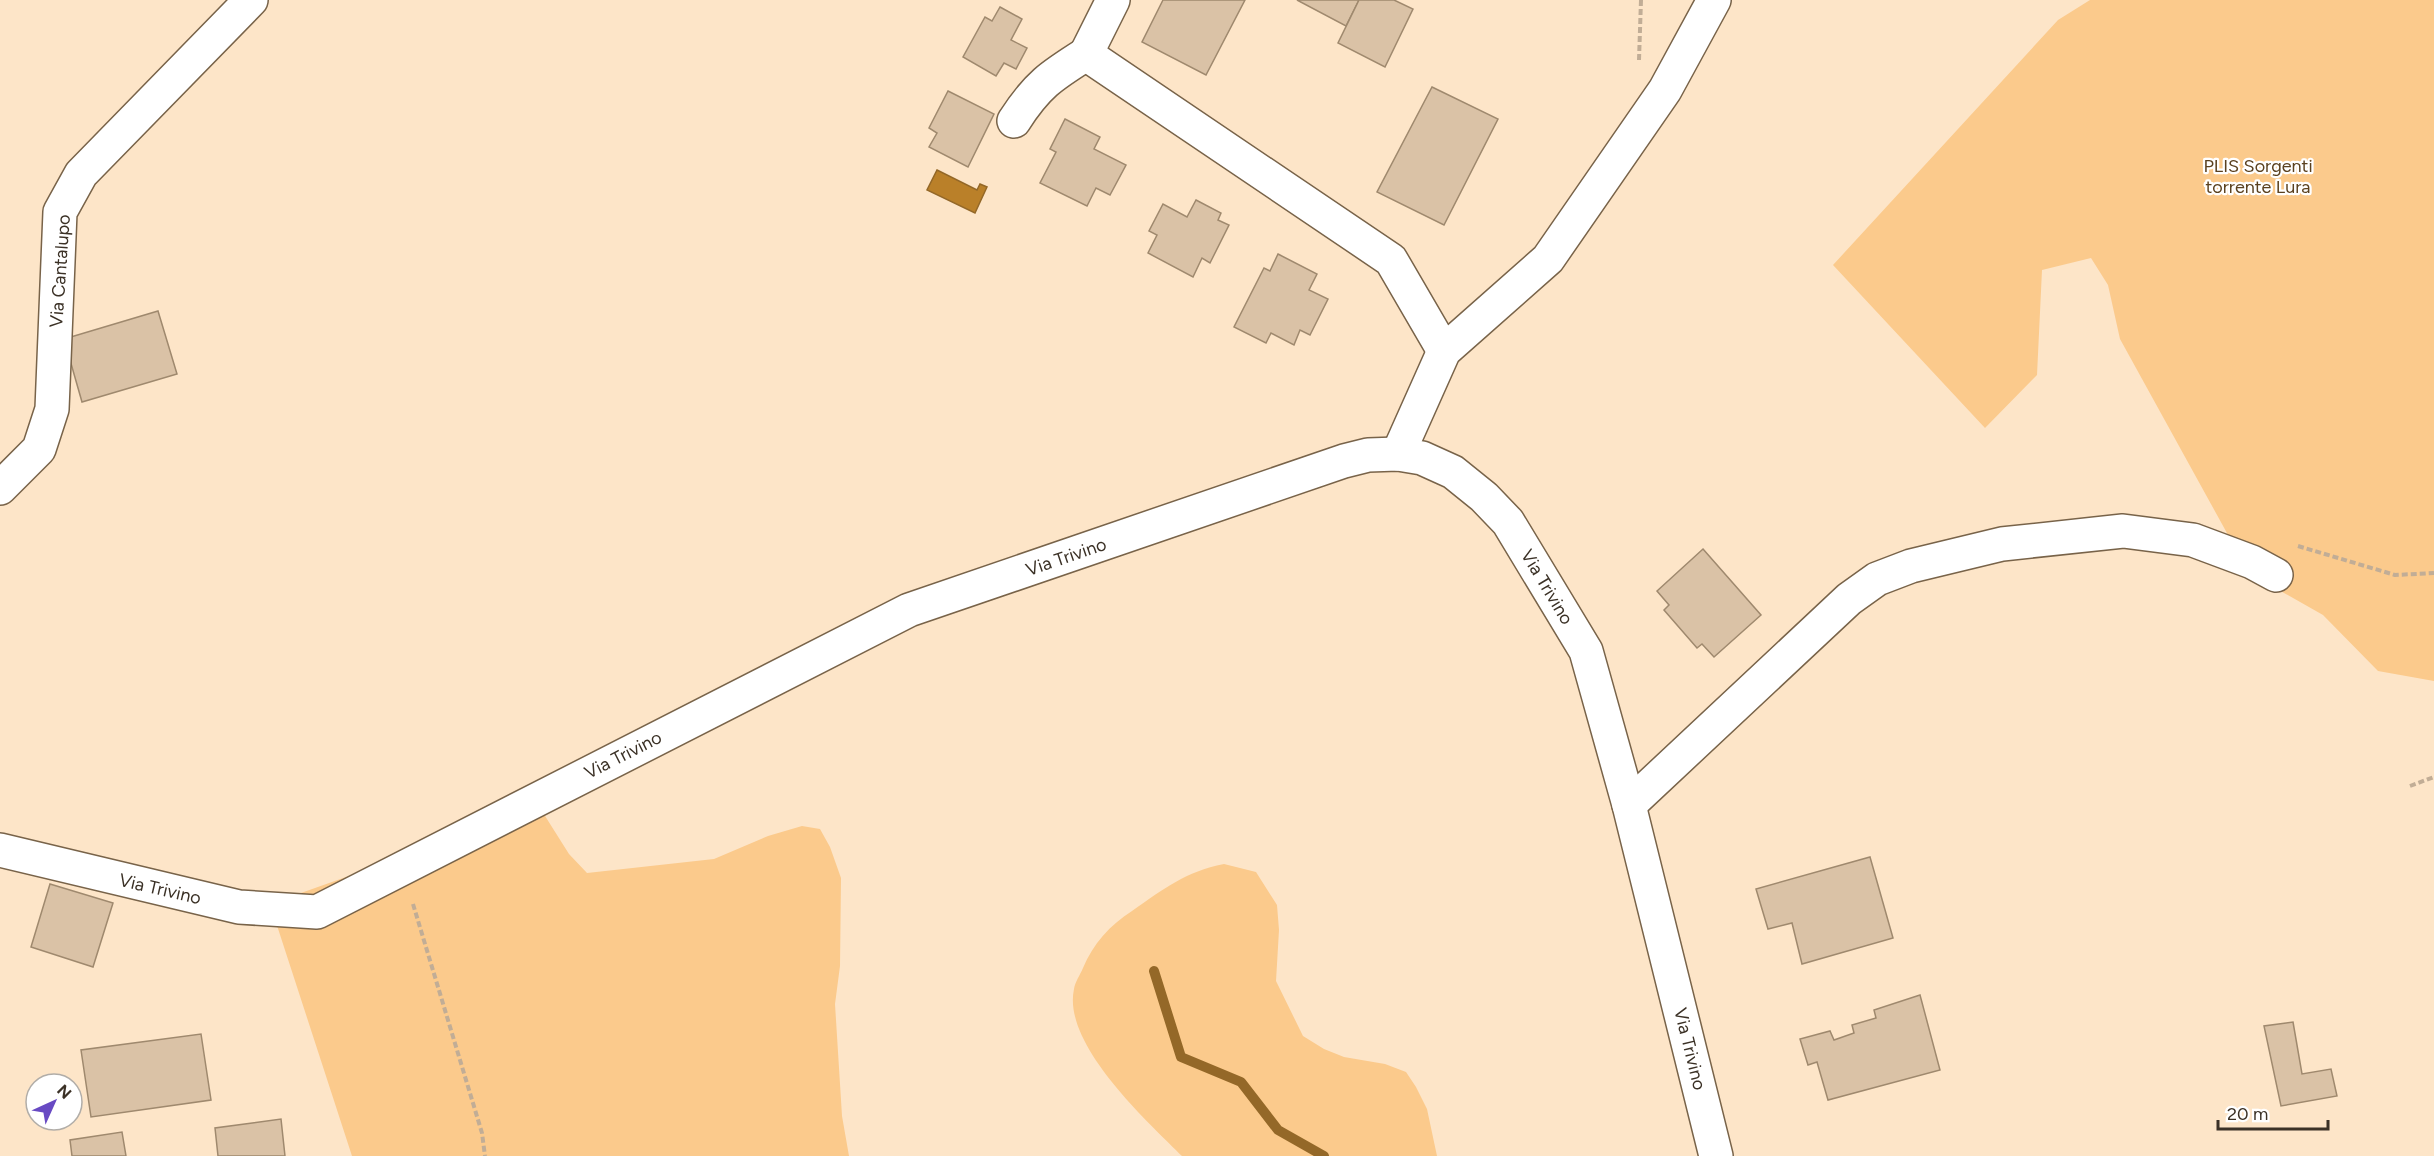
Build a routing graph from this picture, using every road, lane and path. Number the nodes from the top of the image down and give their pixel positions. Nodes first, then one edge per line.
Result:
1 (250, 0) edge
2 (1113, 0) edge
3 (1714, 0) edge
4 (1086, 54) junction
5 (1014, 121) dead end
6 (1444, 351) junction
7 (1398, 454) junction
8 (0, 488) edge
9 (2288, 544) dead end
10 (2434, 573) edge
11 (2276, 575) dead end
12 (2434, 777) edge
13 (2410, 786) dead end
14 (1629, 805) junction
15 (0, 850) edge
16 (402, 869) junction
17 (485, 1156) edge
18 (1716, 1156) edge

1 - 8 street, Via Cantalupo
2 - 4 street
3 - 6 street
4 - 5 street
4 - 6 street
6 - 7 street
7 - 14 street, Via Trivino
7 - 16 street, Via Trivino
9 - 10 path
11 - 14 street
12 - 13 path
14 - 18 street, Via Trivino
15 - 16 street, Via Trivino
16 - 17 path

